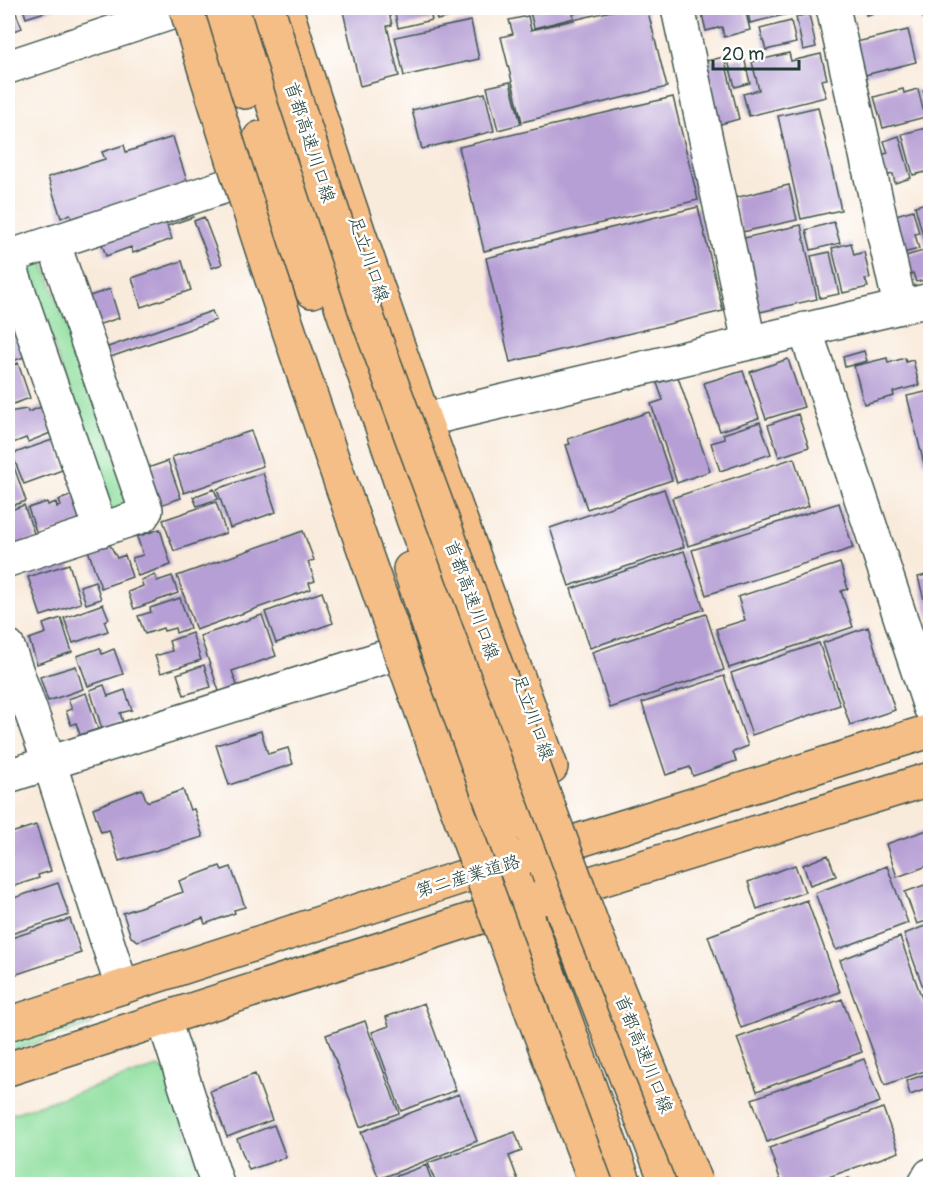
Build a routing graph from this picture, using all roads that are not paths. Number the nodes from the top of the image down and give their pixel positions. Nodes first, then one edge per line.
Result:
1 (219, 8) edge
2 (244, 8) edge
3 (268, 8) edge
4 (286, 8) edge
5 (678, 8) edge
6 (833, 8) edge
7 (179, 9) edge
8 (8, 67) edge
9 (229, 185) junction
10 (52, 242) junction
11 (8, 258) edge
12 (915, 303) edge
13 (805, 329) junction
14 (749, 342) junction
15 (424, 420) junction
16 (404, 523) junction
17 (101, 530) junction
18 (8, 560) edge
19 (8, 647) edge
20 (391, 655) junction
21 (930, 707) edge
22 (930, 731) edge
23 (49, 762) junction
24 (8, 776) edge
25 (930, 779) edge
26 (579, 842) junction
27 (542, 853) junction
28 (508, 863) junction
29 (468, 875) junction
30 (593, 882) junction
31 (556, 893) junction
32 (523, 903) junction
33 (483, 916) junction
34 (122, 987) junction
35 (164, 1020) junction
36 (8, 1024) edge
37 (8, 1069) edge
38 (930, 1175) edge
39 (217, 1185) edge
40 (583, 1185) edge
41 (596, 1185) edge
42 (625, 1185) edge
43 (667, 1185) edge
44 (696, 1185) edge
45 (708, 1185) edge
46 (925, 1185) edge

1 - 16 main road
2 - 16 main road
3 - 44 main road, 首都高速川口線, bridge
4 - 15 main road, 足立川口線
5 - 14 street
6 - 12 street
7 - 8 street
7 - 9 main road
7 - 41 main road, bridge
9 - 10 street
9 - 20 main road
10 - 11 street
10 - 17 street
11 - 17 street
12 - 13 street
13 - 14 street
13 - 21 street
14 - 15 street
15 - 26 main road, 足立川口線
16 - 27 main road
16 - 28 main road
17 - 18 street
19 - 23 street
20 - 23 street
20 - 29 main road
22 - 26 main road, 第二産業道路
23 - 24 street
23 - 34 street
25 - 30 main road
26 - 27 main road, 第二産業道路
26 - 30 main road, 足立川口線
27 - 28 main road, 第二産業道路
27 - 31 main road
28 - 29 main road, 第二産業道路
28 - 32 main road
29 - 33 main road
29 - 34 main road, 第二産業道路
30 - 31 main road
30 - 45 main road, 足立川口線
31 - 32 main road
31 - 43 main road
32 - 33 main road
32 - 42 main road
33 - 35 main road
33 - 40 main road
34 - 36 main road, 第二産業道路
35 - 37 main road
35 - 39 street
38 - 46 street

